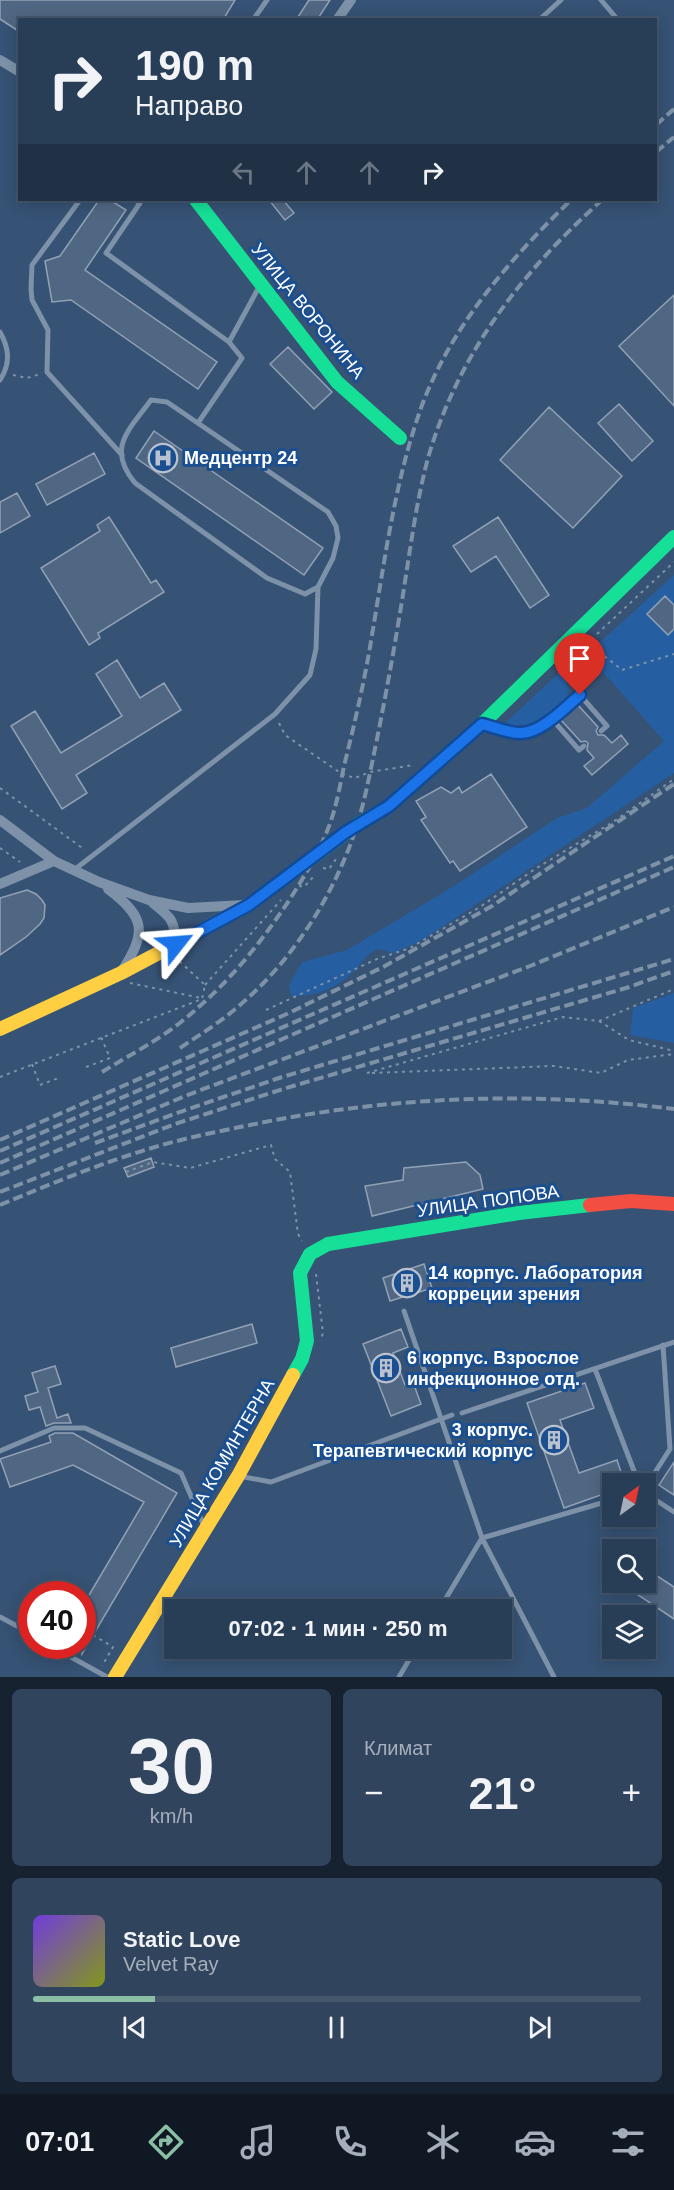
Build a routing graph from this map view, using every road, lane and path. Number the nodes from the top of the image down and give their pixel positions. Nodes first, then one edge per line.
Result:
1 (267, 0) edge
2 (351, 0) edge
3 (561, 0) edge
4 (601, 0) edge
5 (254, 18) edge
6 (338, 18) edge
7 (541, 18) edge
8 (616, 18) edge
9 (0, 60) edge
10 (18, 71) edge
11 (80, 201) edge
12 (137, 201) edge
13 (197, 201) edge
14 (261, 283) junction
15 (0, 332) edge
16 (229, 342) junction
17 (47, 372) junction
18 (5, 373) junction
19 (0, 380) edge
20 (198, 423) junction
21 (400, 438) dead end
22 (122, 454) junction
23 (674, 537) edge
24 (318, 587) junction
25 (576, 632) junction
26 (559, 648) junction
27 (674, 654) edge
28 (580, 695) junction
29 (588, 704) junction
30 (582, 709) dead end
31 (275, 714) junction
32 (596, 714) junction
33 (590, 718) dead end
34 (552, 719) junction
35 (482, 724) junction
36 (601, 731) dead end
37 (584, 746) dead end
38 (416, 764) dead end
39 (674, 780) edge
40 (0, 788) edge
41 (0, 820) edge
42 (0, 848) edge
43 (93, 856) junction
44 (54, 861) junction
45 (74, 870) junction
46 (32, 871) junction
47 (99, 882) junction
48 (0, 884) edge
49 (149, 900) junction
50 (249, 905) junction
51 (176, 951) junction
52 (121, 973) junction
53 (137, 978) dead end
54 (674, 989) edge
55 (202, 999) junction
56 (266, 1010) dead end
57 (599, 1021) junction
58 (0, 1029) edge
59 (101, 1037) junction
60 (674, 1052) edge
61 (32, 1064) junction
62 (86, 1067) dead end
63 (0, 1077) edge
64 (61, 1077) dead end
65 (126, 1172) dead end
66 (674, 1204) edge
67 (310, 1254) junction
68 (404, 1311) dead end
69 (674, 1342) edge
70 (663, 1345) junction
71 (595, 1369) junction
72 (462, 1413) dead end
73 (452, 1415) dead end
74 (441, 1419) junction
75 (0, 1451) edge
76 (635, 1473) edge
77 (655, 1473) edge
78 (244, 1479) junction
79 (656, 1500) edge
80 (602, 1503) edge
81 (674, 1512) edge
82 (209, 1529) junction
83 (482, 1538) junction
84 (446, 1599) edge
85 (0, 1617) edge
86 (18, 1627) edge
87 (96, 1637) edge
88 (74, 1659) edge
89 (410, 1659) edge
90 (98, 1672) junction
91 (107, 1677) edge
92 (116, 1677) edge
93 (399, 1677) edge
94 (554, 1677) edge

1 - 5 lane
2 - 6 street
3 - 7 lane
4 - 8 lane
9 - 10 street
11 - 17 lane
12 - 16 lane
13 - 14 street, УЛИЦА ВОРОНИНА
14 - 16 lane
14 - 21 street, УЛИЦА ВОРОНИНА
15 - 18 lane
16 - 20 lane
17 - 18 path
17 - 22 lane
18 - 19 lane
20 - 22 lane
20 - 24 lane
22 - 24 lane
23 - 25 street
24 - 31 lane
25 - 26 street
25 - 27 path
26 - 28 lane
26 - 35 street
28 - 29 lane
28 - 34 lane
29 - 30 lane
29 - 32 lane
31 - 38 path
31 - 43 lane
32 - 33 lane
32 - 36 lane
34 - 35 lane
34 - 37 lane
35 - 50 street
39 - 56 path
40 - 43 path
41 - 44 street
42 - 46 path
43 - 45 lane
44 - 45 street
44 - 46 street
45 - 47 street
46 - 48 street
47 - 49 street
47 - 52 street
49 - 50 street
49 - 51 street
50 - 51 street
51 - 52 street
51 - 55 path
52 - 58 street
53 - 55 path
54 - 57 path
55 - 59 path
57 - 60 path
57 - 60 path
59 - 61 path
59 - 62 path
61 - 63 path
61 - 64 path
65 - 67 path
66 - 67 street, УЛИЦА ПОПОВА
67 - 78 street, УЛИЦА КОМИНТЕРНА
68 - 74 lane
69 - 70 lane
70 - 71 lane
70 - 77 lane
71 - 72 lane
71 - 76 lane
73 - 74 lane
74 - 78 lane
74 - 83 lane
75 - 82 lane
78 - 82 street, УЛИЦА КОМИНТЕРНА
79 - 81 lane
80 - 83 lane
82 - 92 street, УЛИЦА КОМИНТЕРНА
83 - 84 lane
83 - 94 lane
85 - 86 lane
87 - 90 path
88 - 90 lane
89 - 93 lane
90 - 91 lane

